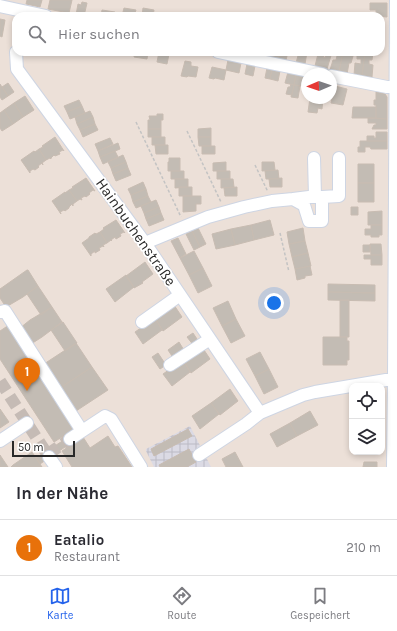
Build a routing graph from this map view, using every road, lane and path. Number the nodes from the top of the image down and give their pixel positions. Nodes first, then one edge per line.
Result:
1 (396, 0) edge
2 (0, 6) edge
3 (18, 12) edge
4 (16, 56) edge
5 (237, 56) edge
6 (301, 69) edge
7 (337, 77) edge
8 (396, 87) junction
9 (136, 122) dead end
10 (187, 131) dead end
11 (314, 158) dead end
12 (339, 158) dead end
13 (255, 165) dead end
14 (318, 197) junction
15 (293, 199) junction
16 (272, 201) junction
17 (225, 211) junction
18 (186, 226) junction
19 (280, 233) dead end
20 (145, 242) junction
21 (396, 242) edge
22 (289, 272) dead end
23 (180, 295) junction
24 (3, 312) edge
25 (142, 322) dead end
26 (210, 339) junction
27 (396, 346) edge
28 (170, 365) dead end
29 (394, 380) junction
30 (260, 413) junction
31 (27, 423) dead end
32 (82, 431) junction
33 (70, 439) tunnel mouth
34 (0, 441) edge
35 (199, 455) dead end
36 (141, 467) edge
37 (393, 467) edge

1 - 8 street
2 - 3 street
4 - 20 street, Hainbuchenstraße
5 - 6 street
7 - 8 street
8 - 21 street
9 - 18 path
10 - 17 path
11 - 14 street
12 - 14 street
13 - 16 path
14 - 15 street
14 - 15 street
15 - 16 street
16 - 17 street
17 - 18 street
18 - 20 street
19 - 22 path
20 - 23 street, Hainbuchenstraße
21 - 27 street
23 - 25 street
23 - 26 street, Hainbuchenstraße
24 - 32 street
26 - 28 street
26 - 30 street, Hainbuchenstraße
27 - 29 street
29 - 30 street
29 - 37 street
30 - 35 street
31 - 34 street
32 - 33 street
32 - 36 street

